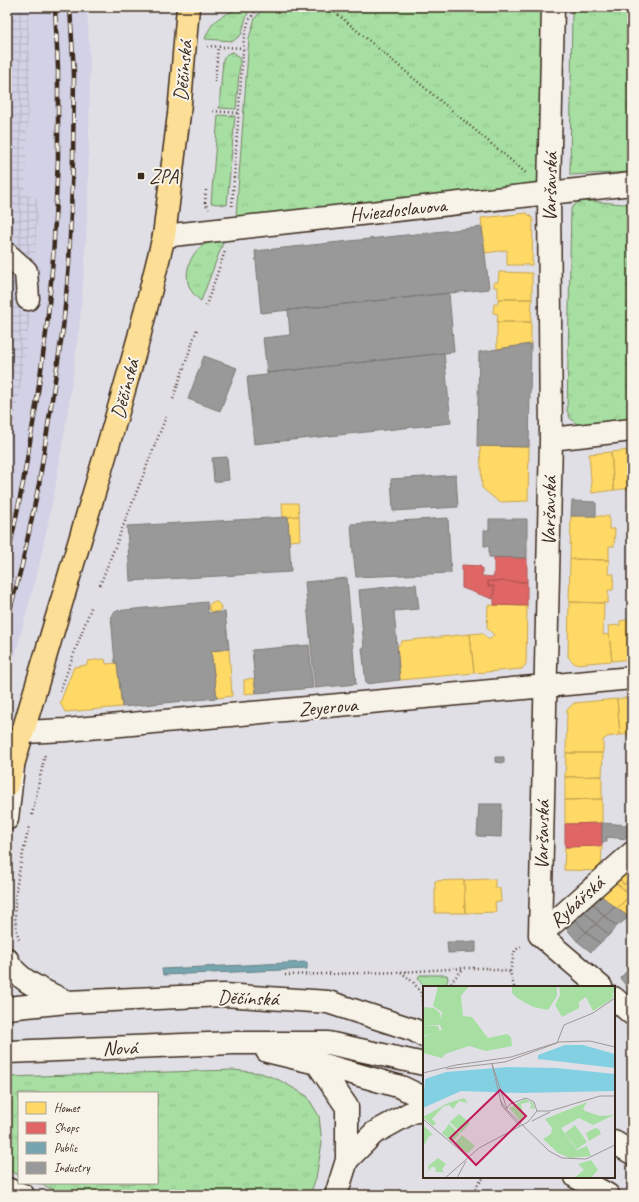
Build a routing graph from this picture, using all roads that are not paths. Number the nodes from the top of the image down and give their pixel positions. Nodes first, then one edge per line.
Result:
1 (188, 7) edge
2 (553, 7) edge
3 (632, 184) edge
4 (549, 192) junction
5 (164, 236) junction
6 (7, 254) edge
7 (28, 299) dead end
8 (632, 430) edge
9 (551, 439) junction
10 (632, 678) edge
11 (546, 687) junction
12 (24, 732) junction
13 (14, 762) junction
14 (7, 786) edge
15 (7, 819) edge
16 (632, 853) edge
17 (540, 935) junction
18 (14, 951) edge
19 (600, 986) edge
20 (615, 999) edge
21 (67, 1002) junction
22 (7, 1008) edge
23 (632, 1014) edge
24 (423, 1035) edge
25 (232, 1043) junction
26 (7, 1052) edge
27 (317, 1063) junction
28 (423, 1064) edge
29 (423, 1098) edge
30 (423, 1111) edge
31 (615, 1143) edge
32 (632, 1152) edge
33 (347, 1160) junction
34 (578, 1178) edge
35 (7, 1189) edge
36 (23, 1195) edge
37 (336, 1195) edge
38 (608, 1195) edge

1 - 5 main road, Děčínská
2 - 4 street, Varšavská
3 - 4 street, Hviezdoslavova
4 - 5 street, Hviezdoslavova
4 - 9 street, Varšavská
5 - 12 main road, Děčínská
6 - 7 street
8 - 9 street
9 - 11 street, Varšavská
10 - 11 street, Zeyerova
11 - 12 street, Zeyerova
11 - 17 street, Varšavská
12 - 13 main road, Děčínská
13 - 14 main road, Děčínská
13 - 15 street, Děčínská
16 - 17 street, Rybářská
17 - 19 street
18 - 21 street, Děčínská
20 - 23 street
21 - 22 street, Děčínská
21 - 24 street, Děčínská
25 - 26 street, Nová
25 - 27 street, Nová
25 - 28 street, Nová
27 - 29 street, Nová
27 - 33 street
30 - 33 street
31 - 32 street
33 - 37 street
34 - 38 street
35 - 36 street

